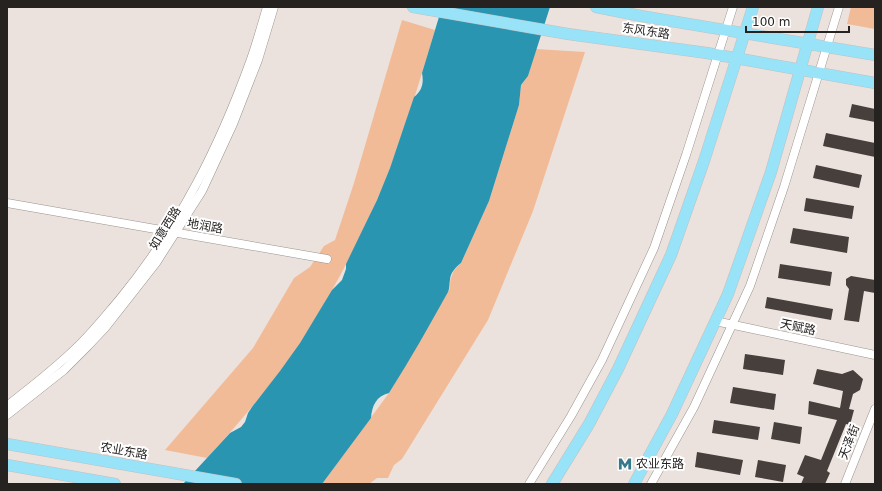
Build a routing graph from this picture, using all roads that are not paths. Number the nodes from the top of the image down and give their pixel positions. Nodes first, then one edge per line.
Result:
1 (267, 7) edge
2 (274, 7) edge
3 (596, 7) edge
4 (733, 7) edge
5 (753, 7) edge
6 (818, 7) edge
7 (839, 7) edge
8 (418, 8) edge
9 (726, 30) junction
10 (745, 34) junction
11 (808, 44) junction
12 (828, 47) junction
13 (718, 55) junction
14 (875, 55) edge
15 (737, 59) junction
16 (801, 70) junction
17 (819, 73) junction
18 (875, 83) edge
19 (7, 203) edge
20 (172, 232) junction
21 (328, 259) dead end
22 (715, 321) junction
23 (733, 325) junction
24 (875, 356) edge
25 (7, 406) edge
26 (875, 409) edge
27 (7, 415) edge
28 (7, 444) edge
29 (7, 465) edge
30 (115, 484) edge
31 (236, 484) edge
32 (529, 484) edge
33 (552, 484) edge
34 (634, 484) edge
35 (651, 484) edge
36 (845, 484) edge

1 - 20 street, 如意西路
2 - 20 street, 如意西路
3 - 9 main road, 东风东路
4 - 9 street
5 - 10 main road
6 - 11 main road
7 - 12 street
8 - 13 main road, 东风东路
9 - 10 main road, 东风东路
9 - 13 street
10 - 11 main road, 东风东路
10 - 15 main road
11 - 12 main road, 东风东路
11 - 16 main road
12 - 14 main road, 东风东路
12 - 17 street
13 - 15 main road, 东风东路
13 - 32 street
15 - 16 main road, 东风东路
15 - 33 main road
16 - 17 main road, 东风东路
16 - 22 main road
17 - 18 main road, 东风东路
17 - 23 street
19 - 20 street, 地润路
20 - 21 street, 地润路
20 - 25 street, 如意西路
20 - 27 street, 如意西路
22 - 23 street, 天赋路
22 - 34 main road
23 - 24 street, 天赋路
23 - 35 street
26 - 36 street, 天泽街
28 - 31 main road, 农业东路
29 - 30 main road

